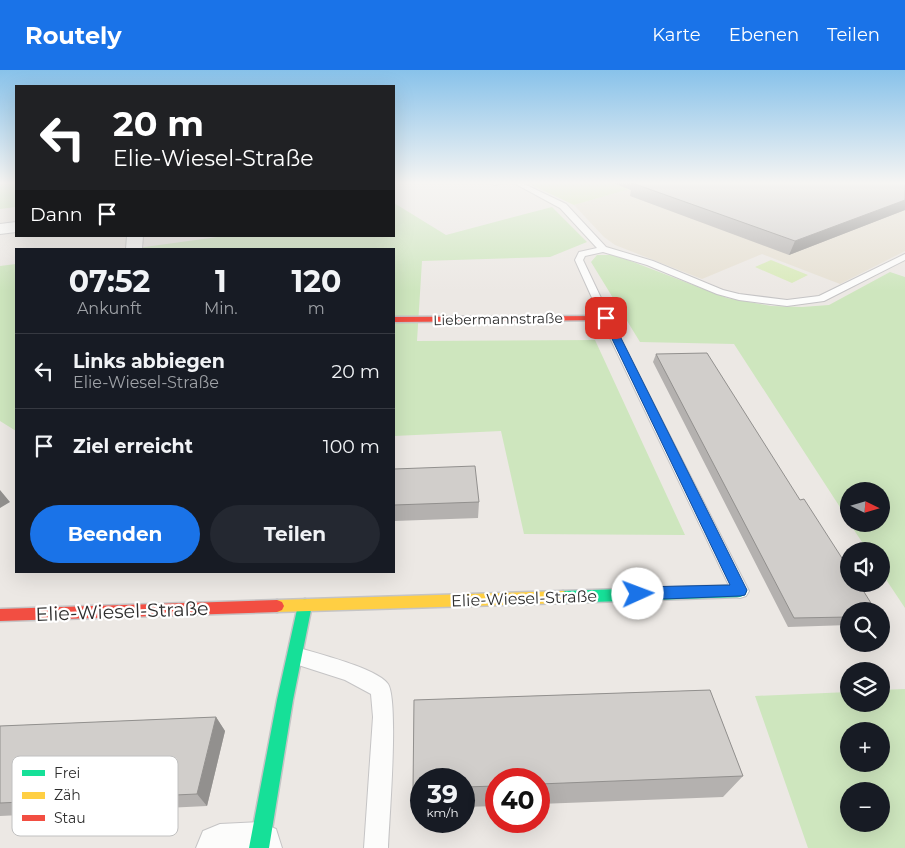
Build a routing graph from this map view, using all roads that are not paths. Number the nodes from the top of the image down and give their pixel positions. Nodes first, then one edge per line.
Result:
1 (574, 218) edge
2 (15, 227) edge
3 (0, 229) edge
4 (603, 249) junction
5 (905, 257) edge
6 (606, 318) junction
7 (395, 320) edge
8 (740, 590) joint
9 (305, 605) junction
10 (0, 616) edge
11 (295, 656) junction
12 (246, 847) edge
13 (376, 848) edge

1 - 4 lane
2 - 3 street
4 - 5 lane
4 - 6 lane
6 - 7 street, Liebermannstraße
6 - 8 lane, Elie-Wiesel-Straße
8 - 9 street, Elie-Wiesel-Straße
9 - 10 street, Elie-Wiesel-Straße
9 - 11 street
11 - 12 street
11 - 13 lane

